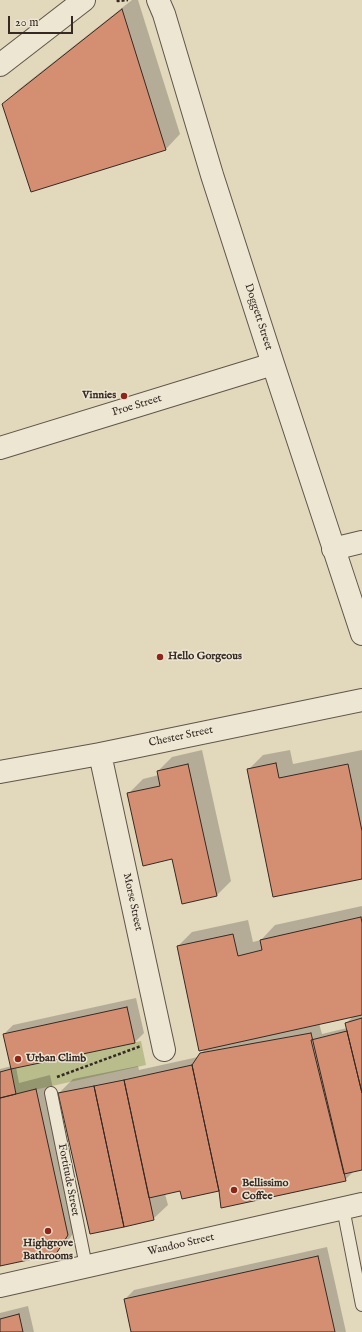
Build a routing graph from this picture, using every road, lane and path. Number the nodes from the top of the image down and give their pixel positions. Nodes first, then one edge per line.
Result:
1 (84, 0) edge
2 (117, 0) edge
3 (128, 0) edge
4 (158, 0) edge
5 (0, 65) edge
6 (273, 364) junction
7 (0, 448) edge
8 (362, 542) edge
9 (333, 548) junction
10 (362, 634) edge
11 (362, 700) edge
12 (100, 754) junction
13 (0, 772) edge
14 (163, 1044) joint
15 (51, 1093) joint
16 (352, 1206) edge
17 (86, 1266) junction
18 (0, 1286) edge
19 (362, 1305) edge

1 - 5 street
2 - 3 path
4 - 6 street, Doggett Street
6 - 7 street, Proe Street
6 - 9 street, Doggett Street
8 - 9 street
9 - 10 street, Doggett Street
11 - 12 street, Chester Street
12 - 13 street, Chester Street
12 - 14 street, Morse Street
14 - 15 path
15 - 17 lane, Fortitude Street
16 - 17 street, Wandoo Street
16 - 19 lane
17 - 18 street, Wandoo Street

